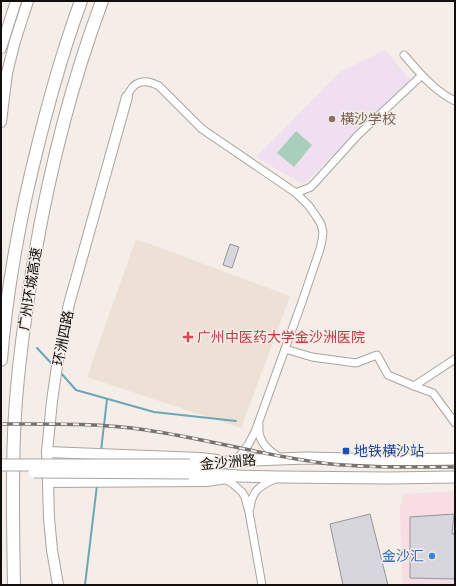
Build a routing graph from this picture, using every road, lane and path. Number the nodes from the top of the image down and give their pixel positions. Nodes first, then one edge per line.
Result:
1 (16, 1) edge
2 (28, 1) edge
3 (81, 1) edge
4 (102, 1) edge
5 (1, 48) edge
6 (404, 55) dead end
7 (421, 76) junction
8 (127, 97) joint
9 (455, 101) edge
10 (1, 122) edge
11 (296, 193) junction
12 (285, 349) junction
13 (1, 360) edge
14 (455, 360) edge
15 (414, 386) junction
16 (260, 419) junction
17 (455, 423) edge
18 (47, 452) junction
19 (282, 458) junction
20 (455, 459) edge
21 (235, 462) junction
22 (1, 465) edge
23 (189, 469) junction
24 (1, 472) edge
25 (219, 476) junction
26 (278, 477) junction
27 (455, 477) edge
28 (48, 482) junction
29 (250, 512) junction
30 (14, 585) edge
31 (58, 585) edge
32 (262, 585) edge

1 - 5 street
2 - 10 street
3 - 13 highway, 广州环城高速
4 - 30 highway, 广州环城高速
6 - 7 street
7 - 9 street
7 - 11 street
8 - 11 street
8 - 18 street, 环洲四路
11 - 12 street
12 - 15 street
12 - 16 street
14 - 15 street
15 - 17 street
16 - 19 street
16 - 21 street
18 - 21 street
18 - 28 street, 环洲四路
19 - 20 main road, 金沙洲路
19 - 21 main road, 金沙洲路
21 - 23 main road, 金沙洲路
22 - 23 main road, 金沙洲路, bridge
23 - 24 main road, 金沙洲路, bridge
23 - 25 main road, 金沙洲路
25 - 26 main road, 金沙洲路
25 - 28 street
25 - 29 street
26 - 27 main road, 金沙洲路
26 - 29 street
28 - 31 street, 环洲四路
29 - 32 street

